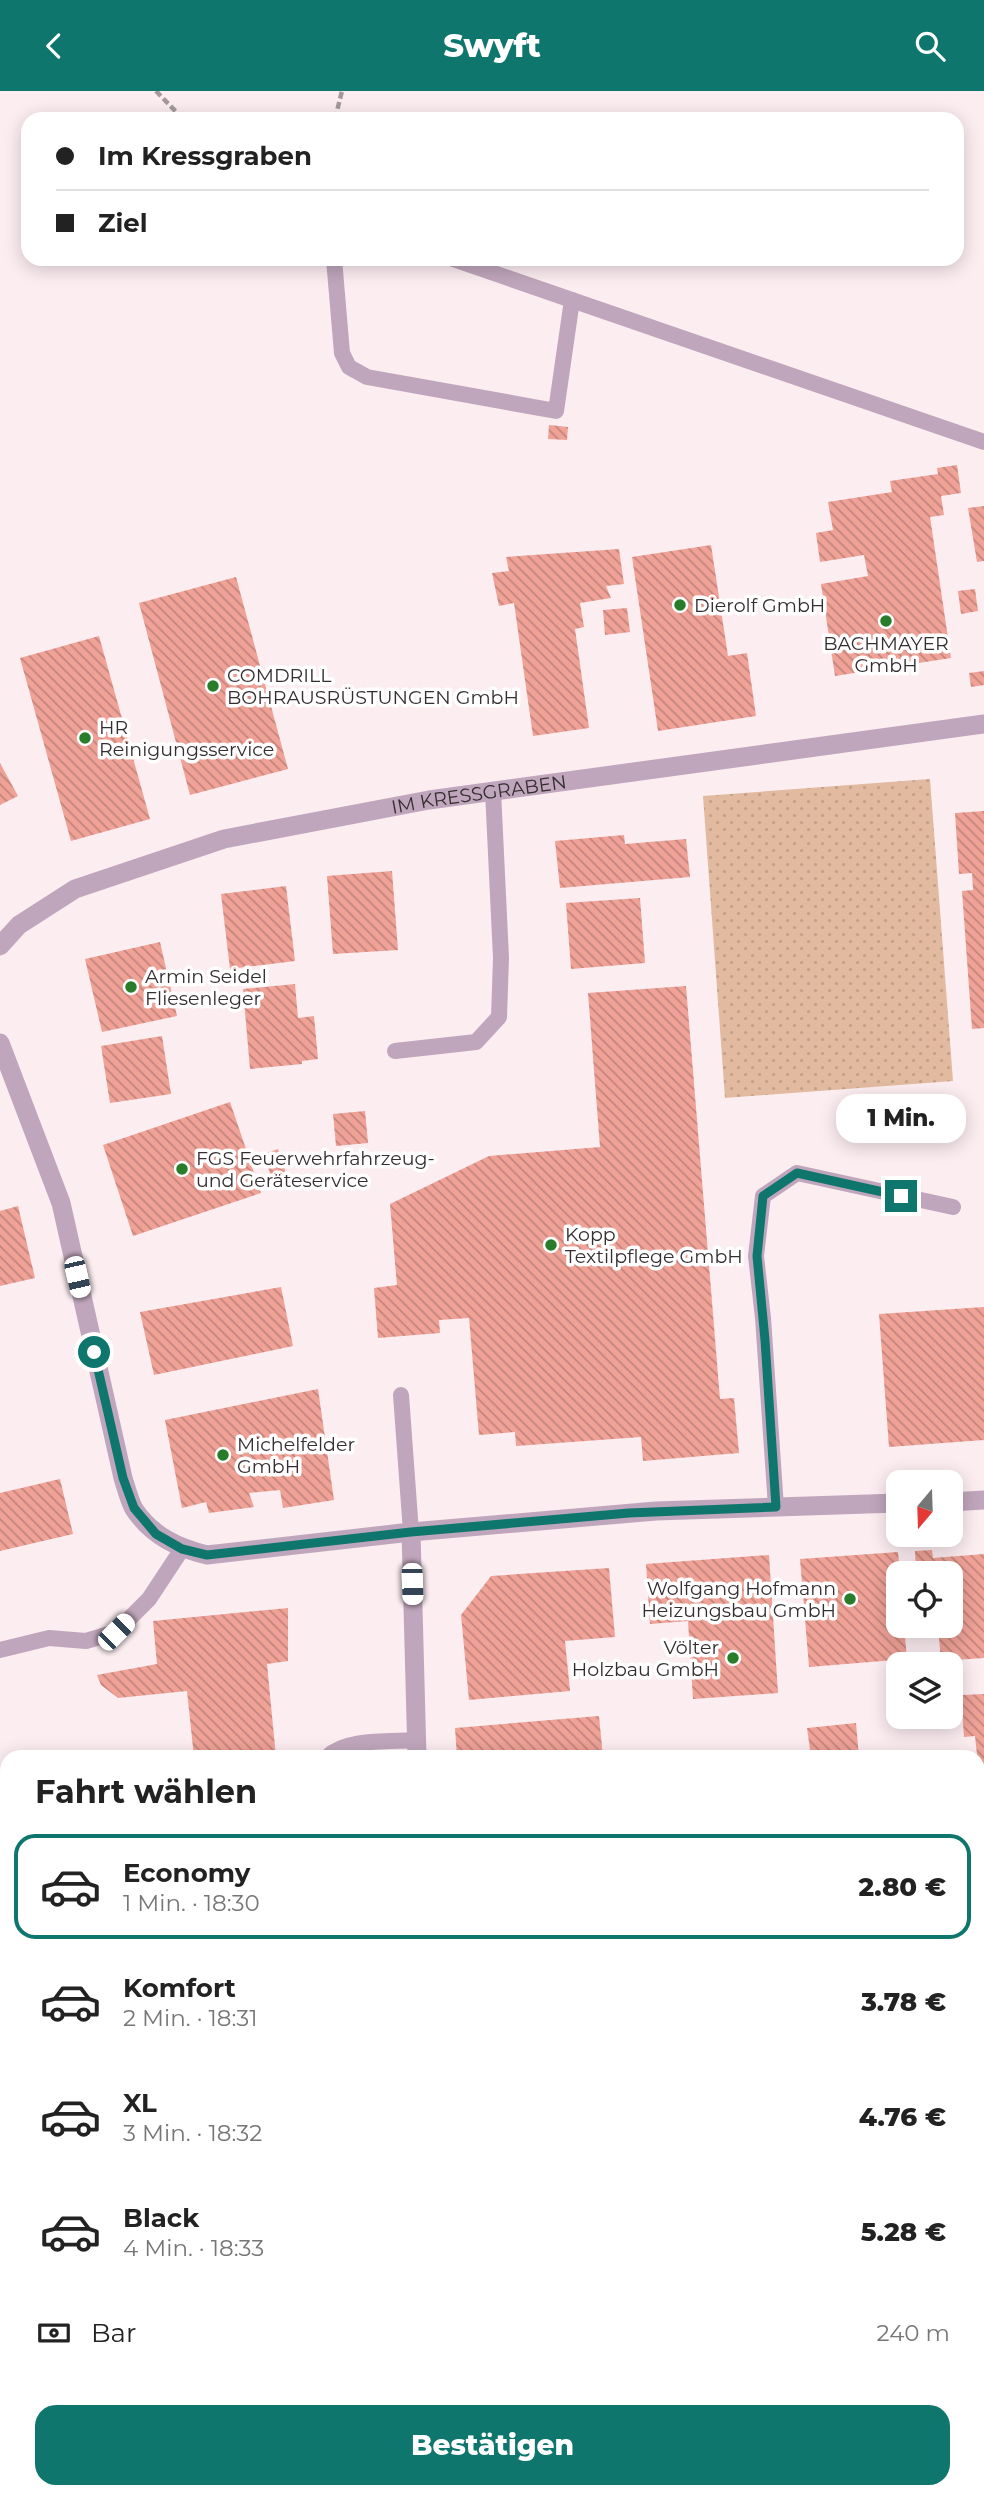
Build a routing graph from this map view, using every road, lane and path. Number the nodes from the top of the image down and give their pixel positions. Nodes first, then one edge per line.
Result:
1 (156, 91) edge
2 (342, 91) edge
3 (176, 112) edge
4 (337, 112) edge
5 (335, 266) edge
6 (473, 266) edge
7 (572, 300) junction
8 (984, 442) edge
9 (984, 725) edge
10 (493, 791) junction
11 (0, 946) edge
12 (0, 1043) edge
13 (395, 1051) dead end
14 (953, 1207) dead end
15 (401, 1395) dead end
16 (984, 1500) edge
17 (963, 1501) edge
18 (886, 1503) edge
19 (776, 1507) junction
20 (411, 1532) junction
21 (182, 1549) junction
22 (0, 1650) edge
23 (417, 1749) edge
24 (339, 1750) edge

1 - 3 path
2 - 4 path
5 - 7 lane
6 - 7 lane
7 - 8 lane
9 - 10 street, IM KRESSGRABEN
10 - 11 street, IM KRESSGRABEN
10 - 13 lane
12 - 21 street
14 - 19 lane
15 - 20 lane
16 - 17 street
18 - 19 street
19 - 20 street
20 - 21 street
20 - 23 street
21 - 22 lane
23 - 24 lane

